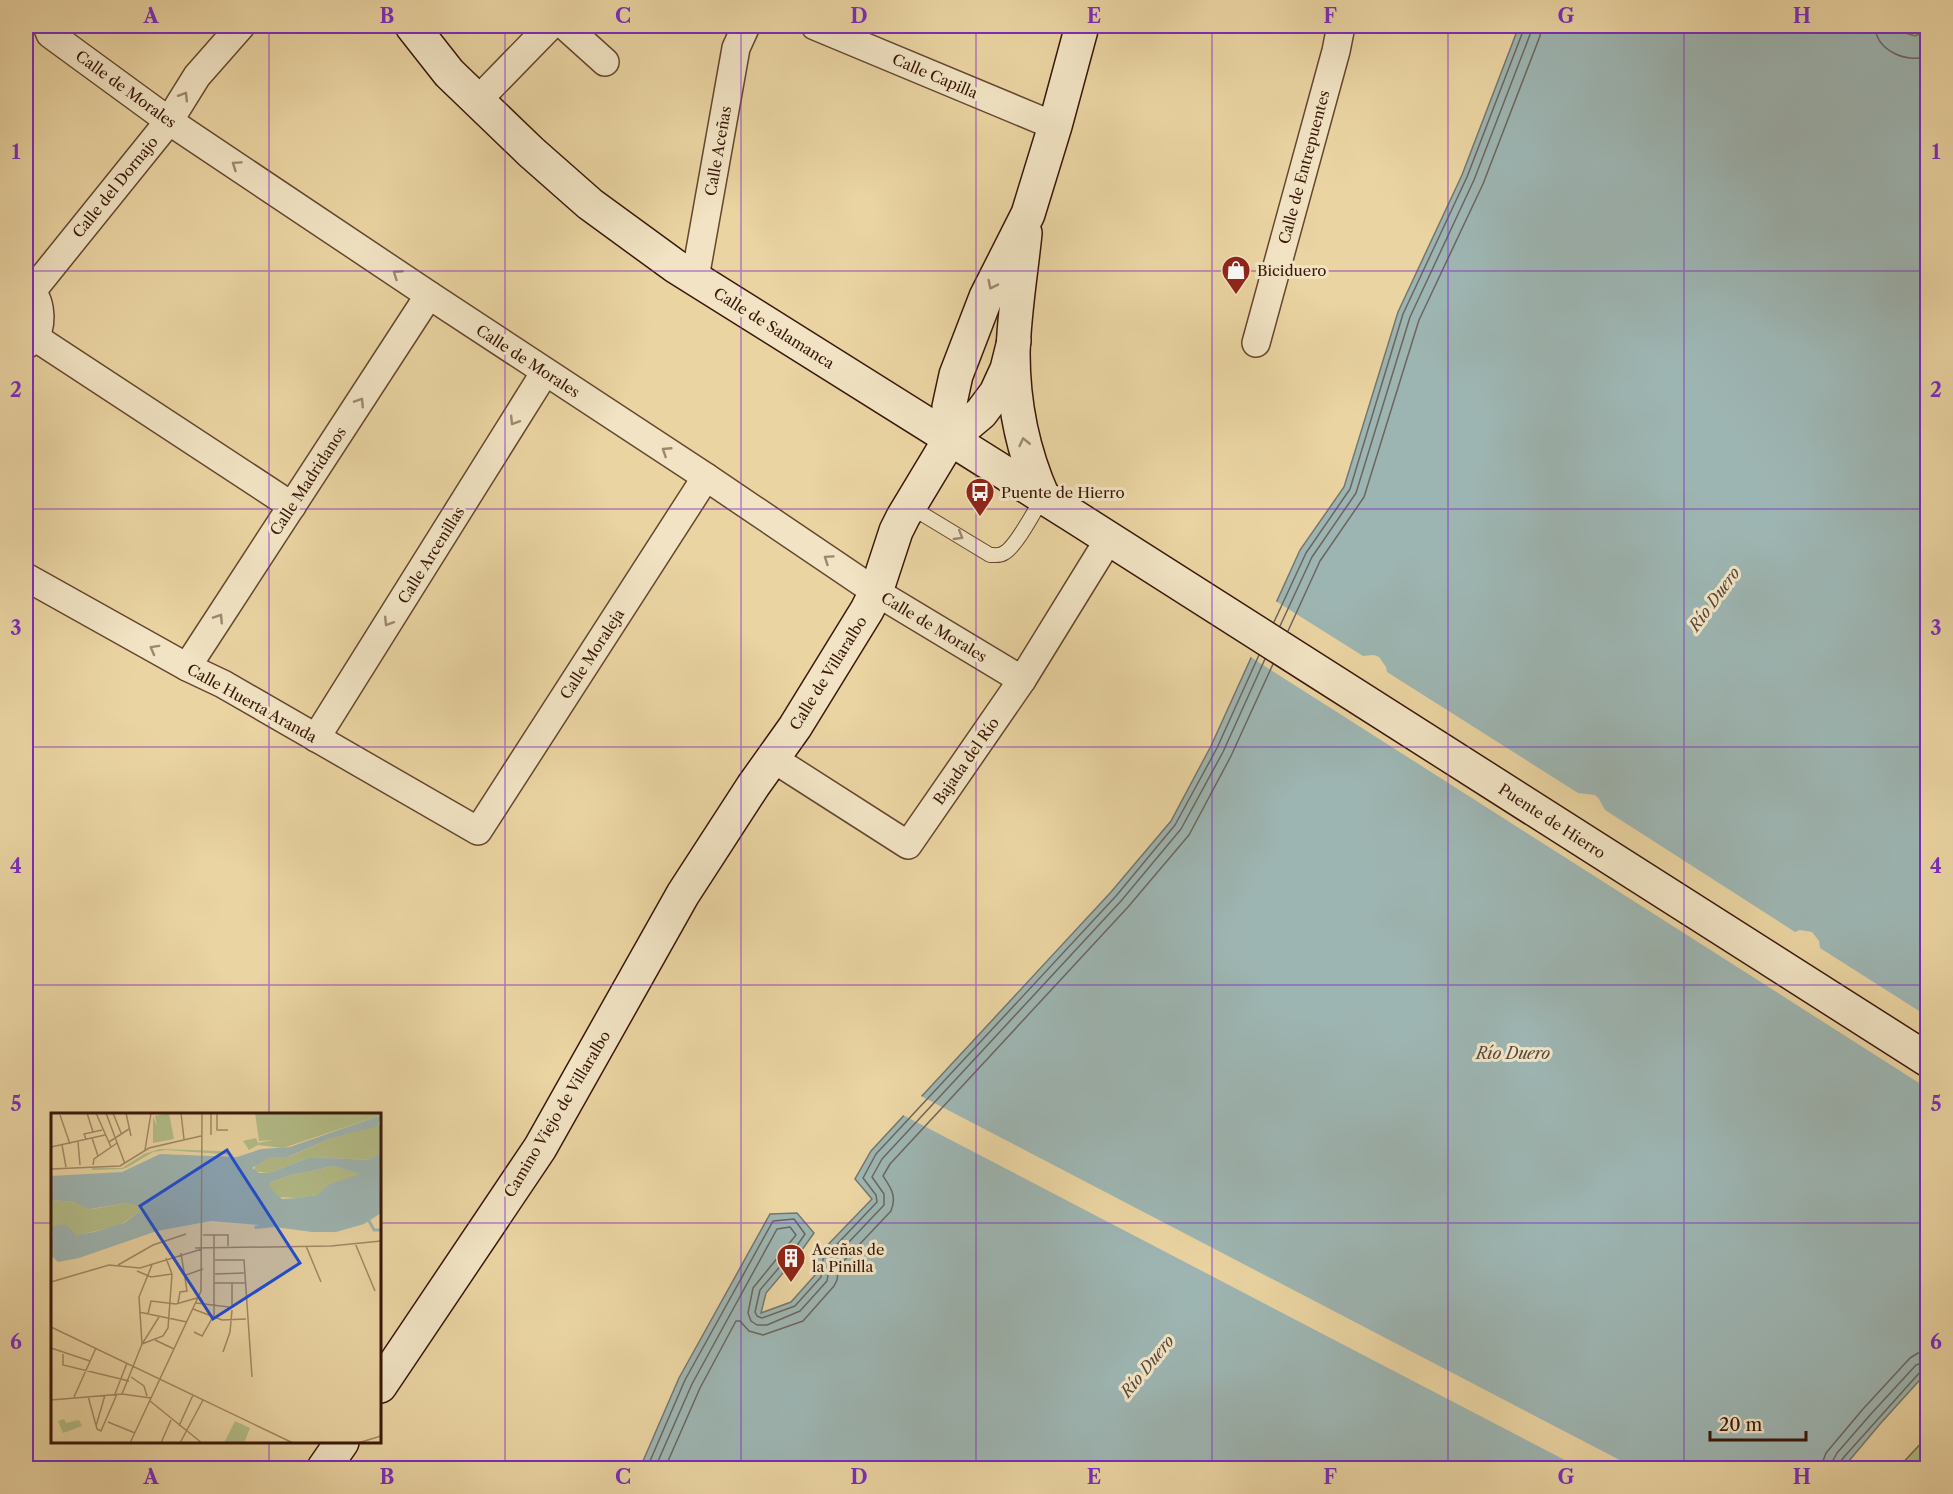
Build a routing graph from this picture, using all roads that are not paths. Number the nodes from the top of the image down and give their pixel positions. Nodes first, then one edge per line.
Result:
1 (47, 26) edge
2 (241, 26) edge
3 (412, 26) edge
4 (550, 26) edge
5 (565, 26) edge
6 (746, 26) edge
7 (815, 26) edge
8 (1082, 26) edge
9 (1341, 26) edge
10 (605, 62) dead end
11 (478, 100) junction
12 (169, 121) junction
13 (1055, 126) junction
14 (1028, 214) junction
15 (695, 278) junction
16 (29, 289) edge
17 (429, 296) junction
18 (1014, 341) junction
19 (31, 342) edge
20 (1256, 343) dead end
21 (545, 372) junction
22 (950, 439) junction
23 (706, 477) junction
24 (1043, 497) junction
25 (292, 506) junction
26 (909, 506) junction
27 (1109, 539) junction
28 (26, 577) edge
29 (1176, 582) joint
30 (876, 592) junction
31 (187, 667) junction
32 (1022, 681) junction
33 (316, 738) junction
34 (772, 758) junction
35 (478, 831) joint
36 (683, 894) joint
37 (1928, 1060) edge
38 (381, 1385) edge
39 (341, 1443) edge
40 (324, 1468) edge

1 - 12 street, Calle de Morales
12 -> 2 street, Calle del Dornajo
3 - 11 street, Calle de Salamanca
4 - 11 street
5 - 10 street
6 - 15 street, Calle Aceñas
7 - 13 street, Calle Capilla
8 - 13 street
9 - 20 street, Calle de Entrepuentes
11 - 15 street, Calle de Salamanca
12 - 16 street, Calle del Dornajo
17 -> 12 street, Calle de Morales
13 - 14 street
14 - 18 street
14 -> 22 street
15 - 22 street, Calle de Salamanca
16 - 19 street
17 - 21 street, Calle de Morales
25 -> 17 street, Calle Madridanos
18 - 22 street
24 -> 18 street
19 - 25 street
23 -> 21 street, Calle de Morales
21 -> 33 street, Calle Arcenillas
22 - 24 street, Calle de Salamanca
22 - 26 street, Calle de Villaralbo
30 -> 23 street, Calle de Morales
23 - 35 street, Calle Moraleja
26 -> 24 lane
24 - 27 street, Calle de Salamanca
31 -> 25 street, Calle Madridanos
26 - 30 street, Calle de Villaralbo
27 - 29 street, Calle de Salamanca
27 - 32 street, Bajada del Río
31 -> 28 street, Calle Huerta Aranda
29 - 37 street, Puente de Hierro
30 - 32 street, Calle de Morales
30 - 34 street, Calle de Villaralbo
31 - 33 street, Calle Huerta Aranda
32 - 34 street, Bajada del Río
33 - 35 street, Calle Huerta Aranda
34 - 36 street, Calle de Villaralbo
36 - 38 street, Camino Viejo de Villaralbo
39 - 40 street

